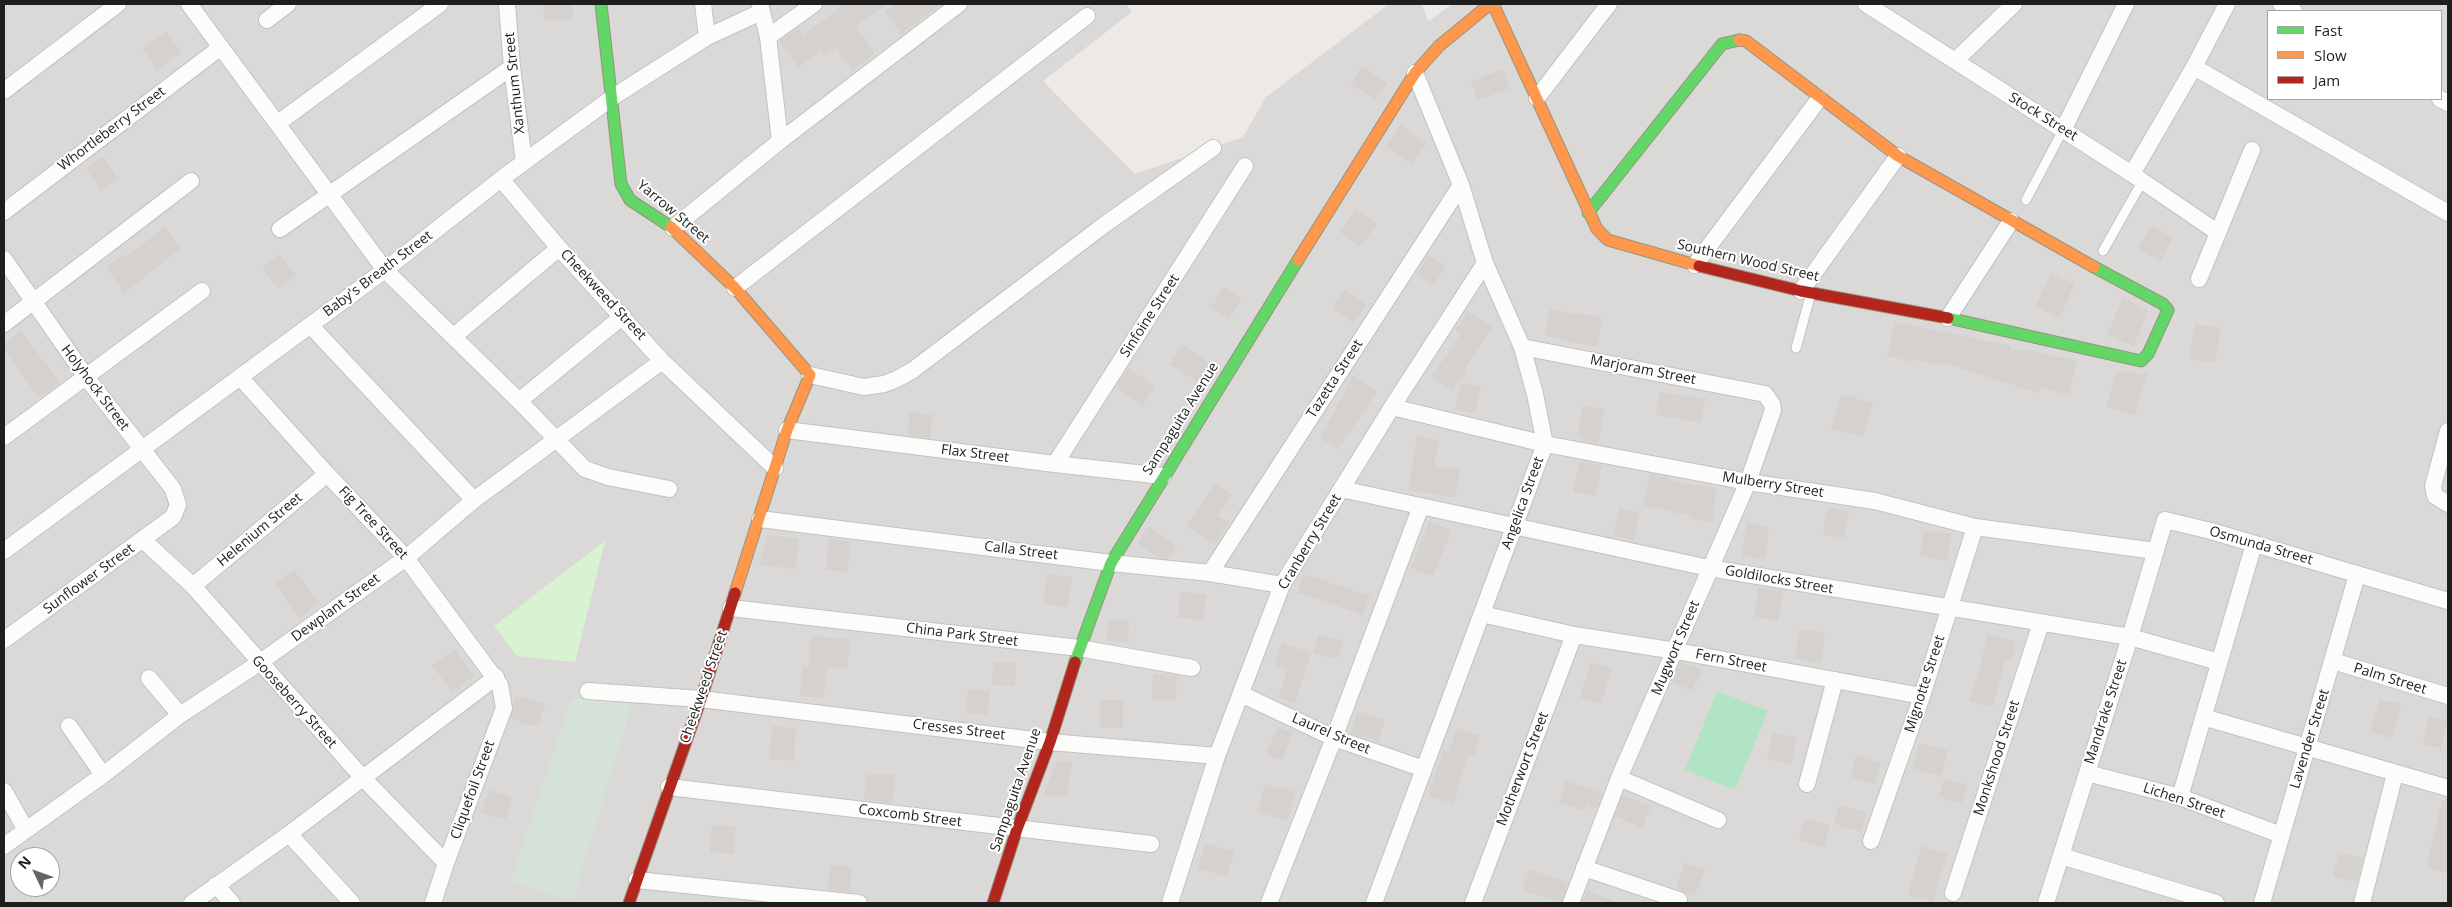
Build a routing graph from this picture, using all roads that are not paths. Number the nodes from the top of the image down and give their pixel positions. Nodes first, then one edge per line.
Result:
1 (118, 4) edge
2 (189, 4) edge
3 (288, 4) edge
4 (440, 4) edge
5 (508, 4) edge
6 (601, 4) edge
7 (702, 4) edge
8 (814, 4) edge
9 (959, 4) edge
10 (1491, 4) edge
11 (1610, 4) edge
12 (1869, 4) edge
13 (2014, 4) edge
14 (2126, 4) edge
15 (2227, 4) edge
16 (2281, 4) edge
17 (760, 8) edge
18 (2292, 10) edge
19 (1088, 16) dead end
20 (267, 20) dead end
21 (707, 37) junction
22 (768, 37) junction
23 (221, 47) junction
24 (1955, 61) junction
25 (512, 67) junction
26 (2194, 67) junction
27 (1415, 73) junction
28 (4, 91) edge
29 (613, 98) junction
30 (1537, 98) junction
31 (1819, 98) junction
32 (278, 123) junction
33 (2063, 130) junction
34 (780, 141) junction
35 (1213, 148) dead end
36 (2252, 150) dead end
37 (1898, 156) junction
38 (524, 162) junction
39 (1245, 166) dead end
40 (2137, 178) junction
41 (502, 179) junction
42 (191, 181) dead end
43 (1461, 185) junction
44 (330, 194) junction
45 (2026, 200) dead end
46 (4, 212) edge
47 (1588, 213) junction
48 (2448, 213) edge
49 (2011, 221) junction
50 (673, 228) junction
51 (280, 229) dead end
52 (2218, 232) junction
53 (559, 248) junction
54 (2102, 251) dead end
55 (4, 260) edge
56 (1485, 263) junction
57 (1695, 265) junction
58 (385, 270) junction
59 (2199, 279) dead end
60 (735, 288) junction
61 (202, 290) dead end
62 (1806, 291) junction
63 (34, 303) junction
64 (623, 316) junction
65 (1948, 318) junction
66 (4, 324) edge
67 (310, 325) junction
68 (454, 336) junction
69 (1522, 347) junction
70 (1796, 348) dead end
71 (662, 361) junction
72 (810, 375) junction
73 (86, 377) junction
74 (240, 377) junction
75 (1764, 394) joint
76 (519, 401) junction
77 (1392, 407) junction
78 (788, 430) junction
79 (2448, 431) edge
80 (4, 438) edge
81 (556, 439) junction
82 (1545, 444) junction
83 (141, 449) junction
84 (1055, 464) junction
85 (775, 468) junction
86 (327, 474) junction
87 (1162, 476) junction
88 (1748, 482) junction
89 (1341, 489) junction
90 (669, 490) dead end
91 (474, 500) junction
92 (2448, 504) edge
93 (1421, 506) junction
94 (173, 517) joint
95 (760, 519) junction
96 (2165, 520) joint
97 (1514, 527) junction
98 (1975, 527) junction
99 (143, 540) junction
100 (2254, 544) junction
101 (4, 551) edge
102 (2156, 551) junction
103 (406, 558) junction
104 (1111, 563) junction
105 (1710, 568) junction
106 (1210, 573) junction
107 (2357, 575) junction
108 (1282, 585) junction
109 (192, 586) junction
110 (2448, 601) edge
111 (731, 608) junction
112 (1950, 608) junction
113 (1482, 614) junction
114 (2041, 623) junction
115 (1574, 635) junction
116 (2130, 637) junction
117 (4, 640) edge
118 (1079, 648) junction
119 (1676, 651) junction
120 (2333, 661) junction
121 (2219, 662) junction
122 (259, 663) junction
123 (1192, 668) dead end
124 (496, 677) junction
125 (149, 678) dead end
126 (1836, 680) junction
127 (588, 691) dead end
128 (1241, 694) junction
129 (1922, 696) junction
130 (2448, 696) edge
131 (701, 699) junction
132 (180, 715) junction
133 (2204, 717) junction
134 (68, 726) dead end
135 (1334, 738) junction
136 (1050, 742) junction
137 (2308, 749) junction
138 (1217, 756) junction
139 (1424, 769) junction
140 (2087, 773) junction
141 (2395, 774) junction
142 (103, 775) junction
143 (362, 777) junction
144 (1619, 778) junction
145 (1807, 784) dead end
146 (668, 787) junction
147 (2448, 788) edge
148 (4, 790) edge
149 (2180, 797) junction
150 (1718, 820) dead end
151 (1017, 829) junction
152 (26, 830) junction
153 (289, 834) junction
154 (2281, 835) junction
155 (1871, 841) dead end
156 (1151, 844) dead end
157 (4, 846) edge
158 (2061, 856) junction
159 (446, 863) junction
160 (1584, 868) junction
161 (637, 880) junction
162 (216, 885) junction
163 (1953, 893) dead end
164 (1679, 900) dead end
165 (192, 903) edge
166 (232, 903) edge
167 (352, 903) edge
168 (433, 903) edge
169 (629, 903) edge
170 (860, 903) edge
171 (994, 903) edge
172 (1170, 903) edge
173 (1269, 903) edge
174 (1374, 903) edge
175 (1473, 903) edge
176 (1571, 903) edge
177 (2046, 903) edge
178 (2216, 903) edge
179 (2262, 903) edge
180 (2362, 903) edge

1 - 28 street
2 - 23 street
3 - 20 street
4 - 32 street
5 - 25 street, Xanthum Street
6 - 29 street, Yarrow Street
7 - 21 street
8 - 22 street
9 - 34 street
10 - 27 street, Sampaguita Avenue
10 - 30 street, Southern Wood Street
11 - 30 street
12 - 24 street, Stock Street
13 - 24 street
14 - 33 street
15 - 26 street
16 - 18 street
17 - 21 street, Baby's Breath Street
17 - 22 street
19 - 60 street
21 - 29 street, Baby's Breath Street
22 - 34 street
23 - 32 street
23 - 46 street, Whortleberry Street
24 - 33 street, Stock Street
25 - 38 street, Xanthum Street
25 - 44 street
26 - 40 street
26 - 48 street
27 - 43 street, Angelica Street
27 - 87 street, Sampaguita Avenue
29 - 38 street, Baby's Breath Street
29 - 50 street, Yarrow Street
30 - 47 street, Southern Wood Street
31 - 37 street
31 - 47 street
31 - 57 street
32 - 44 street
33 - 40 street, Stock Street
33 - 45 lane
34 - 50 street
35 - 72 street
36 - 52 street
37 - 49 street
37 - 62 street
38 - 41 street, Baby's Breath Street
39 - 84 street, Sinfoine Street
40 - 52 street, Stock Street
40 - 54 lane
41 - 53 street, Cheekweed Street
41 - 58 street, Baby's Breath Street
42 - 63 street
43 - 56 street, Angelica Street
43 - 106 street, Tazetta Street
44 - 51 street
44 - 58 street
47 - 57 street, Southern Wood Street
49 - 65 street
49 - 65 street, Southern Wood Street
50 - 60 street, Yarrow Street
52 - 59 street
53 - 64 street, Cheekweed Street
53 - 68 street
55 - 63 street, Holyhock Street
56 - 69 street, Angelica Street
56 - 77 street, Cranberry Street
57 - 62 street, Southern Wood Street
58 - 67 street, Baby's Breath Street
58 - 68 street
60 - 72 street, Yarrow Street
61 - 73 street
62 - 65 street, Southern Wood Street
62 - 70 lane
63 - 66 street
63 - 73 street, Holyhock Street
64 - 71 street, Cheekweed Street
64 - 76 street
67 - 74 street, Baby's Breath Street
67 - 91 street
68 - 76 street
69 - 75 street, Marjoram Street
69 - 82 street, Angelica Street
71 - 81 street, Dewplant Street
71 - 85 street, Cheekweed Street
72 - 78 street
73 - 80 street
73 - 83 street, Holyhock Street
74 - 83 street, Baby's Breath Street
74 - 86 street, Fig Tree Street
75 - 88 street, Mugwort Street
76 - 81 street
77 - 82 street, Mulberry Street
77 - 89 street, Cranberry Street
78 - 84 street, Flax Street
78 - 85 street, Cheekweed Street
79 - 92 street
81 - 90 street
81 - 91 street, Dewplant Street
82 - 88 street, Mulberry Street
82 - 97 street, Angelica Street
83 - 94 street, Holyhock Street
83 - 101 street, Baby's Breath Street
84 - 87 street, Flax Street
85 - 95 street, Cheekweed Street
86 - 103 street, Fig Tree Street
86 - 109 street, Helenium Street
87 - 104 street, Sampaguita Avenue
88 - 98 street, Mulberry Street
88 - 105 street, Mugwort Street
89 - 93 street, Goldilocks Street
89 - 108 street, Cranberry Street
91 - 103 street, Dewplant Street
93 - 97 street, Goldilocks Street
93 - 135 street
94 - 99 street, Sunflower Street
95 - 104 street, Calla Street
95 - 111 street, Cheekweed Street
96 - 100 street, Osmunda Street
96 - 102 street, Mandrake Street
97 - 105 street, Goldilocks Street
97 - 113 street, Angelica Street
98 - 102 street, Mulberry Street
98 - 112 street, Mignotte Street
99 - 109 street, Gooseberry Street
99 - 117 street, Sunflower Street
100 - 107 street, Osmunda Street
100 - 121 street
102 - 116 street, Mandrake Street
103 - 122 street, Dewplant Street
103 - 124 street, Fig Tree Street
104 - 106 street, Calla Street
104 - 118 street, Sampaguita Avenue
105 - 112 street, Goldilocks Street
105 - 119 street, Mugwort Street
106 - 108 street, Calla Street
107 - 110 street, Osmunda Street
107 - 120 street, Lavender Street
108 - 128 street, Cranberry Street
109 - 122 street, Gooseberry Street
111 - 118 street, China Park Street
111 - 131 street, Cheekweed Street
112 - 114 street, Goldilocks Street
112 - 129 street, Mignotte Street
113 - 115 street, Fern Street
113 - 139 street, Angelica Street
114 - 116 street, Goldilocks Street
114 - 163 street, Monkshood Street
115 - 119 street, Fern Street
115 - 175 street, Motherwort Street
116 - 121 street, Goldilocks Street
116 - 140 street, Mandrake Street
118 - 123 street, China Park Street
118 - 136 street, Sampaguita Avenue
119 - 126 street, Fern Street
119 - 144 street, Mugwort Street
120 - 130 street, Palm Street
120 - 137 street, Lavender Street
121 - 133 street
122 - 132 street, Dewplant Street
122 - 143 street, Gooseberry Street
124 - 143 street
124 - 159 street, Cliquefoil Street
125 - 132 street
126 - 129 street, Fern Street
126 - 145 street
127 - 131 street, Cresses Street
128 - 135 street, Laurel Street
128 - 138 street, Cranberry Street
129 - 155 street, Mignotte Street
131 - 136 street, Cresses Street
131 - 146 street, Cheekweed Street
132 - 142 street, Dewplant Street
133 - 137 street
133 - 149 street
134 - 142 street
135 - 139 street, Laurel Street
135 - 173 street
136 - 138 street, Cresses Street
136 - 151 street, Sampaguita Avenue
137 - 141 street
137 - 154 street, Lavender Street
138 - 172 street, Cranberry Street
139 - 174 street, Angelica Street
140 - 149 street, Lichen Street
140 - 158 street, Mandrake Street
141 - 147 street
141 - 180 street
142 - 152 street, Dewplant Street
143 - 153 street
143 - 159 street, Gooseberry Street
144 - 150 street
144 - 160 street, Mugwort Street
146 - 151 street, Coxcomb Street
146 - 161 street, Cheekweed Street
148 - 152 street
149 - 154 street, Lichen Street
151 - 156 street, Coxcomb Street
151 - 171 street, Sampaguita Avenue
152 - 157 street, Dewplant Street
153 - 162 street
153 - 167 street
154 - 179 street, Lavender Street
158 - 177 street, Mandrake Street
158 - 178 street
159 - 168 street, Cliquefoil Street
160 - 164 street
160 - 176 street, Mugwort Street
161 - 169 street, Cheekweed Street
161 - 170 street
162 - 165 street
162 - 166 street

